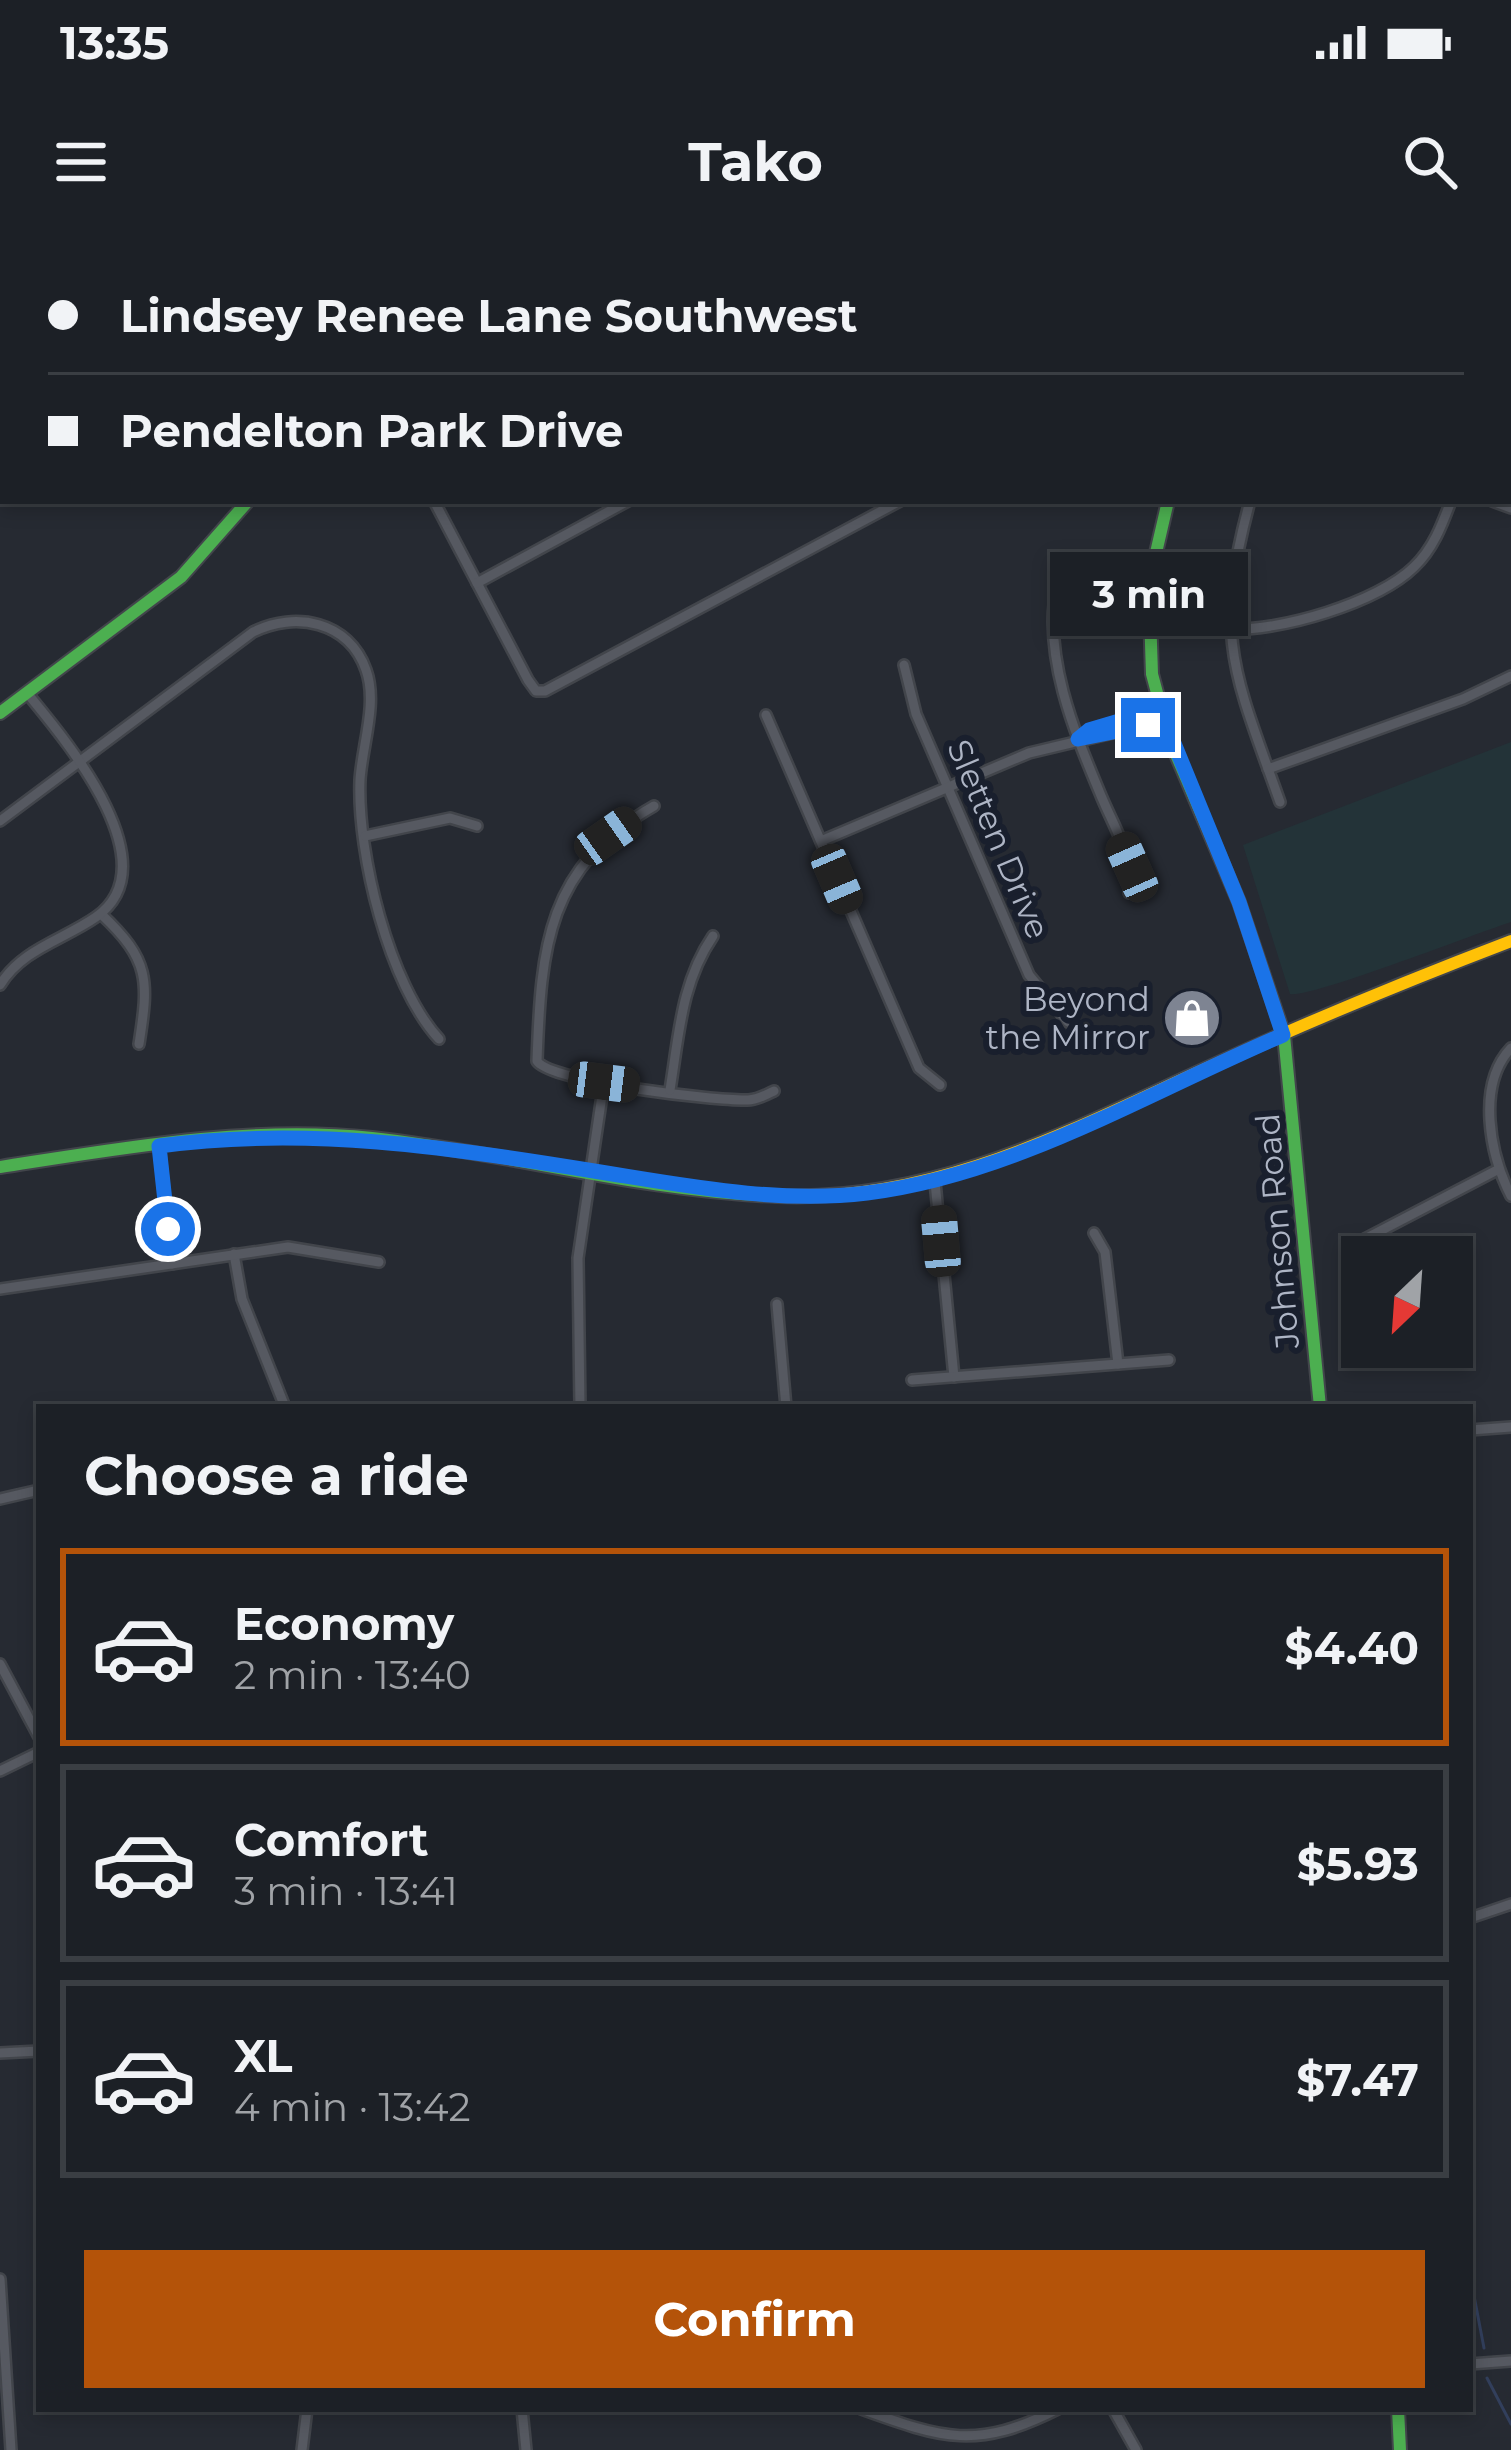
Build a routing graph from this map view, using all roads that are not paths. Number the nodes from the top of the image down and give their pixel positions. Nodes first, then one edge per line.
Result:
1 (245, 504) edge
2 (436, 504) edge
3 (622, 504) edge
4 (895, 504) edge
5 (1167, 504) edge
6 (1249, 504) edge
7 (1449, 504) edge
8 (477, 583) junction
9 (1057, 584) dead end
10 (1228, 629) junction
11 (904, 665) dead end
12 (1511, 676) edge
13 (27, 693) junction
14 (0, 713) edge
15 (766, 715) dead end
16 (1162, 715) junction
17 (1078, 739) junction
18 (81, 760) junction
19 (1268, 769) junction
20 (947, 786) junction
21 (1280, 802) dead end
22 (654, 806) dead end
23 (0, 820) edge
24 (477, 826) dead end
25 (365, 836) junction
26 (821, 841) junction
27 (1129, 893) dead end
28 (101, 914) junction
29 (713, 936) dead end
30 (1511, 941) edge
31 (0, 985) edge
32 (1068, 1022) dead end
33 (1283, 1035) junction
34 (439, 1039) dead end
35 (139, 1044) dead end
36 (1511, 1048) edge
37 (604, 1082) junction
38 (940, 1085) dead end
39 (670, 1090) junction
40 (774, 1091) dead end
41 (159, 1146) junction
42 (0, 1167) edge
43 (1499, 1169) junction
44 (592, 1171) junction
45 (935, 1182) junction
46 (1511, 1196) edge
47 (1094, 1233) dead end
48 (1371, 1236) edge
49 (234, 1254) junction
50 (379, 1262) dead end
51 (172, 1264) junction
52 (0, 1289) edge
53 (777, 1304) dead end
54 (1168, 1360) dead end
55 (1118, 1364) junction
56 (954, 1377) junction
57 (912, 1380) dead end
58 (284, 1404) edge
59 (580, 1404) edge
60 (786, 1404) edge
61 (1320, 1404) edge
62 (1511, 1427) edge
63 (1473, 1430) edge
64 (36, 1491) edge
65 (0, 1499) edge
66 (0, 1664) edge
67 (36, 1731) edge
68 (36, 1753) edge
69 (0, 1771) edge
70 (1511, 1904) edge
71 (1473, 1917) edge
72 (36, 2051) edge
73 (0, 2053) edge
74 (0, 2279) edge
75 (1511, 2361) edge
76 (1473, 2364) edge
77 (308, 2412) edge
78 (522, 2412) edge
79 (869, 2412) edge
80 (1051, 2412) edge
81 (1115, 2412) edge
82 (1398, 2412) edge
83 (11, 2450) edge
84 (302, 2450) edge
85 (526, 2450) edge
86 (1136, 2450) edge
87 (1400, 2450) edge

1 - 13 main road
2 - 8 street
3 - 8 street
4 - 8 street
5 - 16 main road, Johnson Road
6 - 10 street
7 - 10 street
9 - 17 street
10 - 19 street
11 - 20 street, Sletten Drive
12 - 19 street
13 - 14 main road
13 - 18 street
15 - 26 street
16 - 17 street
16 - 33 main road, Johnson Road
17 - 20 street
17 - 27 street
18 - 23 street
18 - 25 street
18 - 28 street
19 - 21 street
20 - 26 street
20 - 32 street, Sletten Drive
22 - 37 street
24 - 25 street
25 - 34 street
26 - 38 street
28 - 31 street
28 - 35 street
29 - 39 street
30 - 33 main road
33 - 45 main road
33 - 61 main road, Johnson Road
36 - 43 street
37 - 39 street
37 - 44 street
39 - 40 street
41 - 42 main road
41 - 44 main road
41 - 51 street
43 - 46 street
43 - 48 street
44 - 45 main road
44 - 59 street
45 - 56 street
47 - 55 street
49 - 50 street
49 - 51 street
49 - 58 street
51 - 52 street
53 - 60 street
54 - 55 street
55 - 56 street
56 - 57 street
62 - 63 street
64 - 65 street
66 - 67 street
68 - 69 street
70 - 71 street
72 - 73 street
74 - 83 street
75 - 76 street
77 - 84 street
78 - 85 street
79 - 80 street
81 - 86 street
82 - 87 main road

